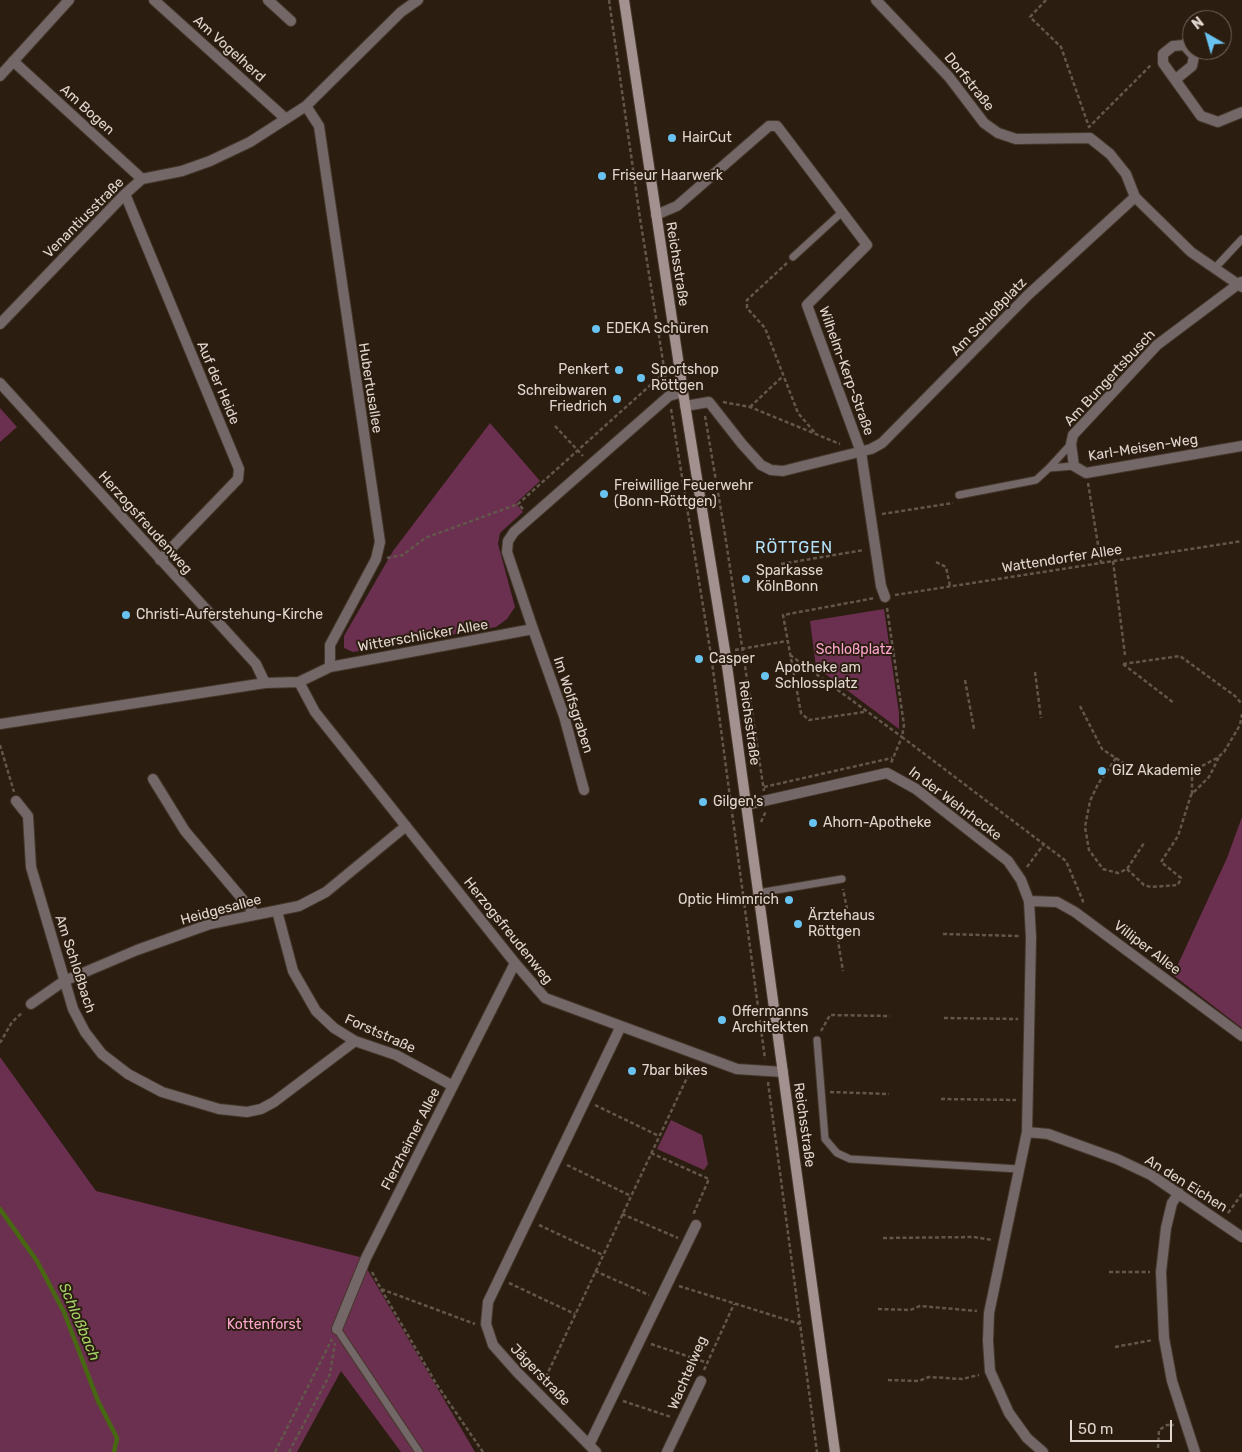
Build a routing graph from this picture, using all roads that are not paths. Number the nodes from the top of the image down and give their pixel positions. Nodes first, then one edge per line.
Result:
1 (69, 0) edge
2 (154, 0) edge
3 (268, 0) edge
4 (418, 0) edge
5 (624, 0) edge
6 (876, 0) edge
7 (291, 20) dead end
8 (13, 61) junction
9 (0, 76) edge
10 (1176, 79) junction
11 (306, 106) junction
12 (1242, 112) edge
13 (286, 119) junction
14 (142, 180) junction
15 (125, 194) junction
16 (1135, 197) junction
17 (841, 213) junction
18 (656, 215) junction
19 (1242, 239) edge
20 (794, 257) road end
21 (1215, 268) junction
22 (1240, 284) edge
23 (0, 324) edge
24 (0, 383) edge
25 (683, 392) junction
26 (686, 406) junction
27 (1071, 444) junction
28 (1242, 446) edge
29 (861, 452) junction
30 (1074, 466) junction
31 (1049, 468) junction
32 (959, 494) road end
33 (160, 560) junction
34 (886, 596) road end
35 (533, 629) junction
36 (330, 667) junction
37 (299, 682) junction
38 (265, 683) junction
39 (0, 724) edge
40 (153, 778) dead end
41 (584, 790) dead end
42 (16, 802) road end
43 (746, 805) junction
44 (406, 826) junction
45 (842, 879) road end
46 (758, 892) junction
47 (1029, 902) junction
48 (277, 911) junction
49 (255, 914) junction
50 (515, 963) junction
51 (64, 981) junction
52 (31, 1004) road end
53 (621, 1026) junction
54 (1242, 1036) edge
55 (817, 1040) road end
56 (355, 1041) junction
57 (783, 1072) junction
58 (454, 1086) junction
59 (1027, 1132) junction
60 (1019, 1169) junction
61 (1178, 1193) junction
62 (696, 1225) road end
63 (1242, 1237) edge
64 (337, 1329) joint
65 (701, 1381) road end
66 (593, 1449) edge
67 (419, 1452) edge
68 (667, 1452) edge
69 (835, 1452) edge
70 (1042, 1452) edge
71 (1195, 1452) edge

1 - 8 street
2 - 13 street, Am Vogelherd
3 - 7 street
4 - 11 street, Venantiusstraße
5 - 18 main road, Reichsstraße
6 - 16 street, Dorfstraße
8 - 9 street
8 - 14 street, Am Bogen
10 - 10 street
10 - 12 street
11 - 13 street, Venantiusstraße
11 - 36 street, Hubertusallee
13 - 14 street, Venantiusstraße
14 - 15 street, Venantiusstraße
15 - 23 street, Venantiusstraße
15 - 33 street, Auf der Heide
16 - 21 street, Dorfstraße
16 - 29 street, Am Schloßplatz
17 - 18 street, Wilhelm-Kerp-Straße
17 - 20 lane
17 - 29 street, Wilhelm-Kerp-Straße
18 - 25 main road, Reichsstraße
19 - 21 lane
21 - 22 street, Dorfstraße
22 - 27 street, Am Bungertsbusch
24 - 33 street, Herzogsfreudenweg
25 - 26 main road, Reichsstraße
25 - 35 street
26 - 29 street, Am Schloßplatz
26 - 43 main road, Reichsstraße
27 - 30 street, Am Bungertsbusch
27 - 31 lane, Karl-Meisen-Weg
28 - 30 street, Karl-Meisen-Weg
29 - 34 street
30 - 31 lane, Karl-Meisen-Weg
31 - 32 lane, Karl-Meisen-Weg
33 - 38 street, Herzogsfreudenweg
35 - 36 street, Witterschlicker Allee
35 - 41 street, Im Wolfsgraben
36 - 37 street, Witterschlicker Allee
37 - 38 street, Witterschlicker Allee
37 - 44 street, Herzogsfreudenweg
38 - 39 street, Witterschlicker Allee
40 - 49 street
42 - 51 street, Am Schloßbach
43 - 46 main road, Reichsstraße
43 - 47 street, In der Wehrhecke
44 - 48 street, Heidgesallee
44 - 50 street, Herzogsfreudenweg
45 - 46 lane
46 - 57 main road, Reichsstraße
47 - 54 street, Villiper Allee
47 - 59 street, In der Wehrhecke
48 - 49 street, Heidgesallee
48 - 56 street, Forststraße
49 - 51 street, Heidgesallee
50 - 53 street, Herzogsfreudenweg
50 - 58 street, Flerzheimer Allee
51 - 52 street, Heidgesallee
51 - 56 street, Am Schloßbach
53 - 57 street, Herzogsfreudenweg
53 - 66 street, Jägerstraße
55 - 60 lane
56 - 58 street, Forststraße
57 - 69 main road, Reichsstraße
58 - 64 street, Flerzheimer Allee
59 - 60 street, In der Wehrhecke
59 - 61 street, An den Eichen
60 - 70 street, In der Wehrhecke
61 - 63 street, An den Eichen
61 - 71 street
62 - 66 street
64 - 67 lane
65 - 68 street, Wachtelweg

